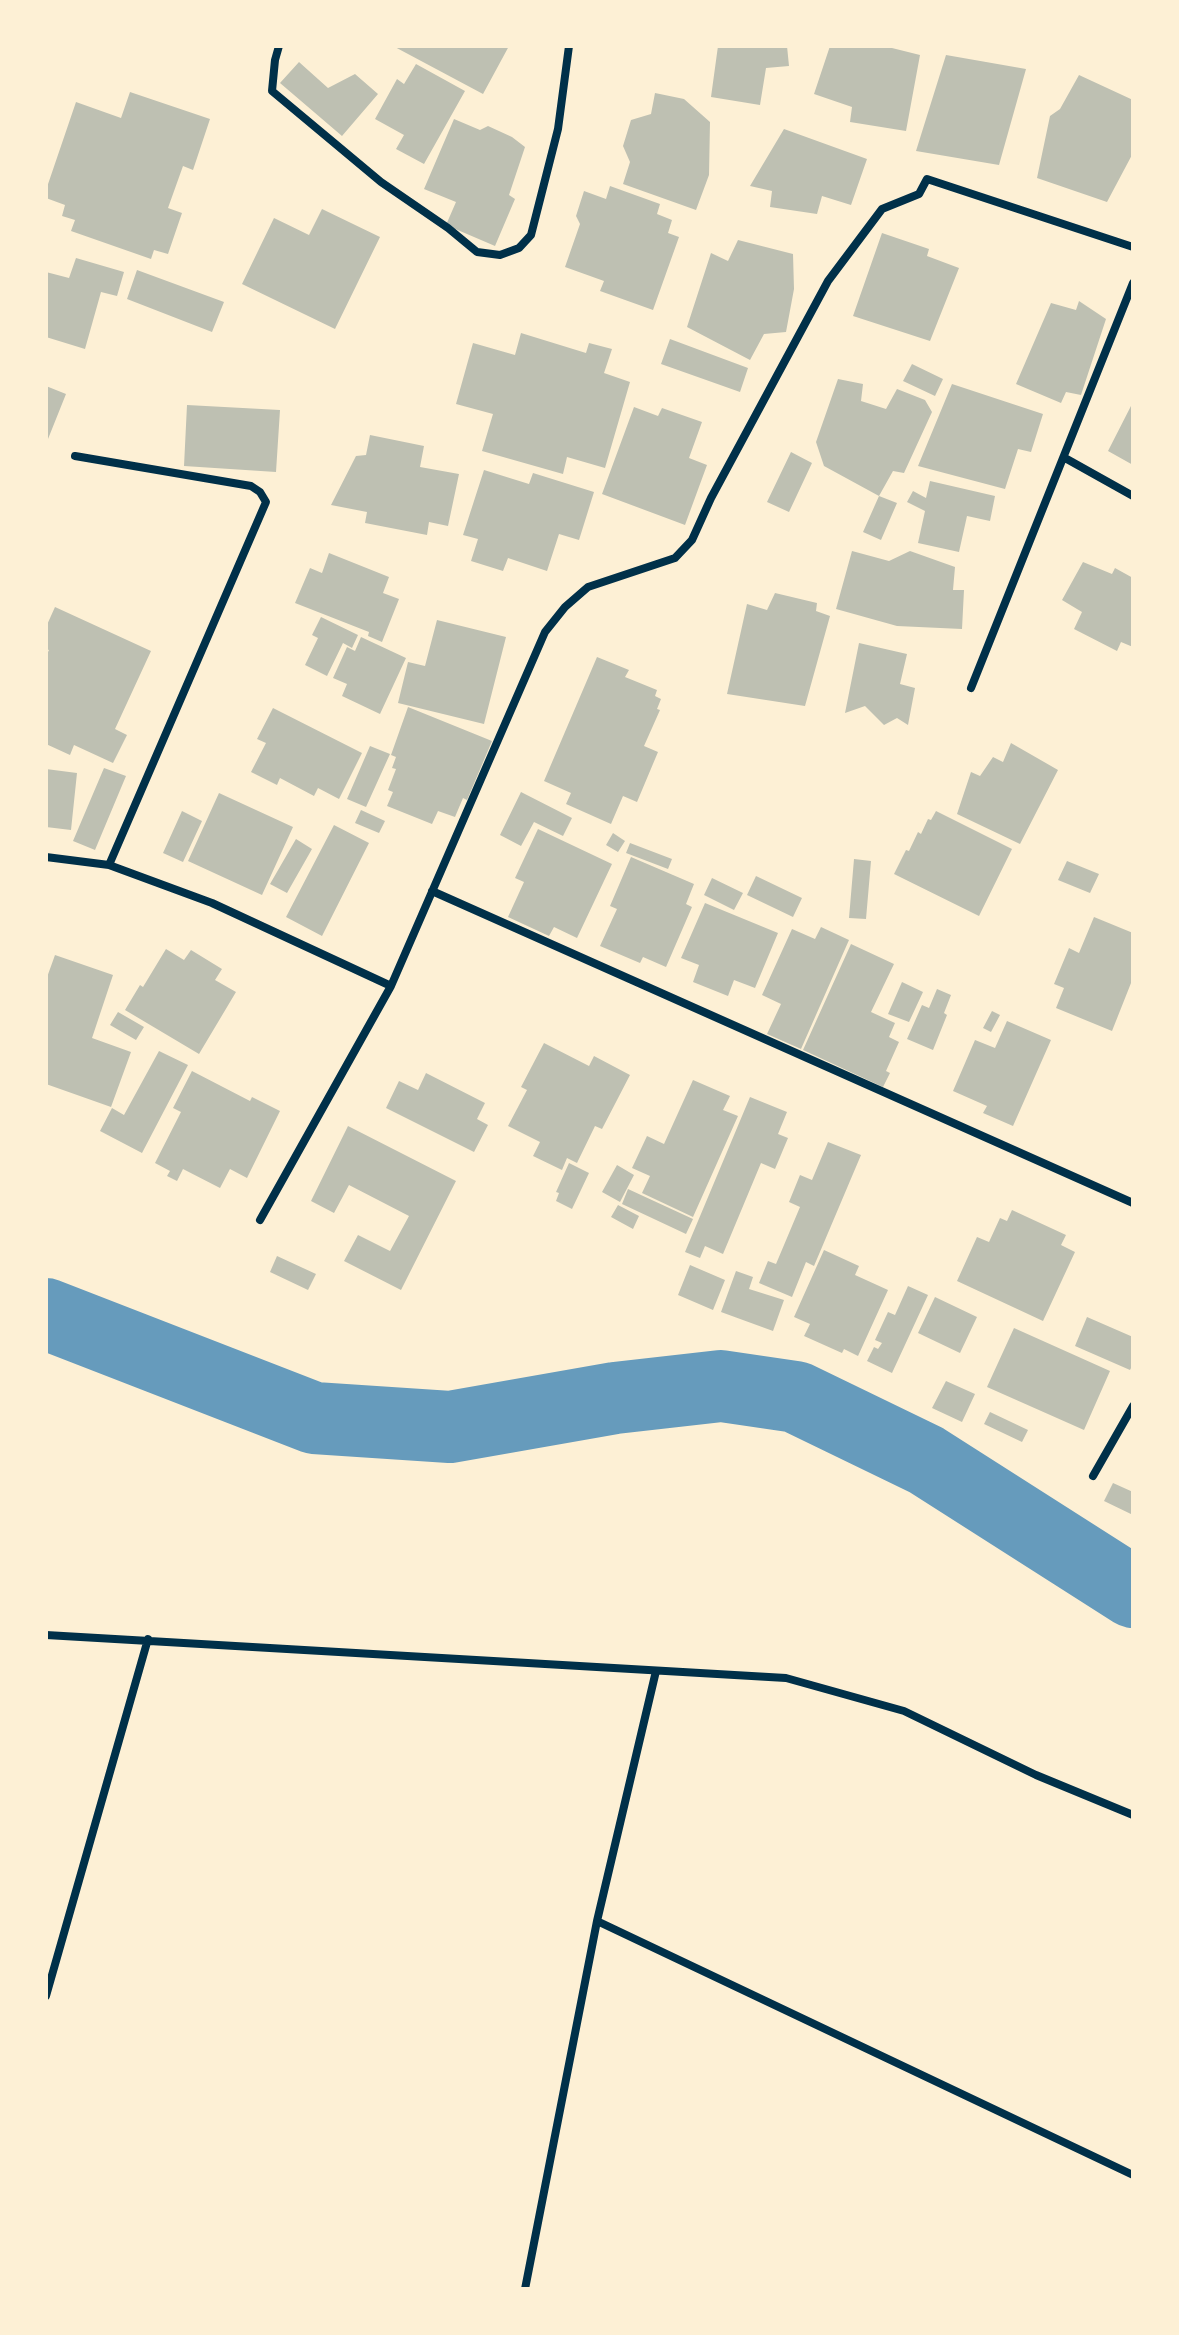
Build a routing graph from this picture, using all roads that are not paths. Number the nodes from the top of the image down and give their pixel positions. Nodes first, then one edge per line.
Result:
1 (279, 46) edge
2 (569, 46) edge
3 (1133, 247) edge
4 (1133, 283) edge
5 (75, 456) dead end
6 (1065, 458) junction
7 (1133, 496) edge
8 (971, 688) dead end
9 (46, 857) edge
10 (109, 865) junction
11 (432, 891) junction
12 (391, 986) junction
13 (1133, 1203) edge
14 (260, 1220) dead end
15 (1133, 1406) edge
16 (1093, 1476) dead end
17 (46, 1635) edge
18 (148, 1639) junction
19 (656, 1671) junction
20 (1133, 1815) edge
21 (597, 1921) junction
22 (46, 1996) edge
23 (1133, 2175) edge
24 (525, 2289) edge

1 - 2 street
3 - 11 street
4 - 6 street
5 - 10 street
6 - 7 street
6 - 8 street
9 - 10 street
10 - 12 street
11 - 12 street
11 - 13 street
12 - 14 street
15 - 16 street
17 - 18 street
18 - 19 street
18 - 22 street
19 - 20 street
19 - 21 street
21 - 23 street
21 - 24 street

